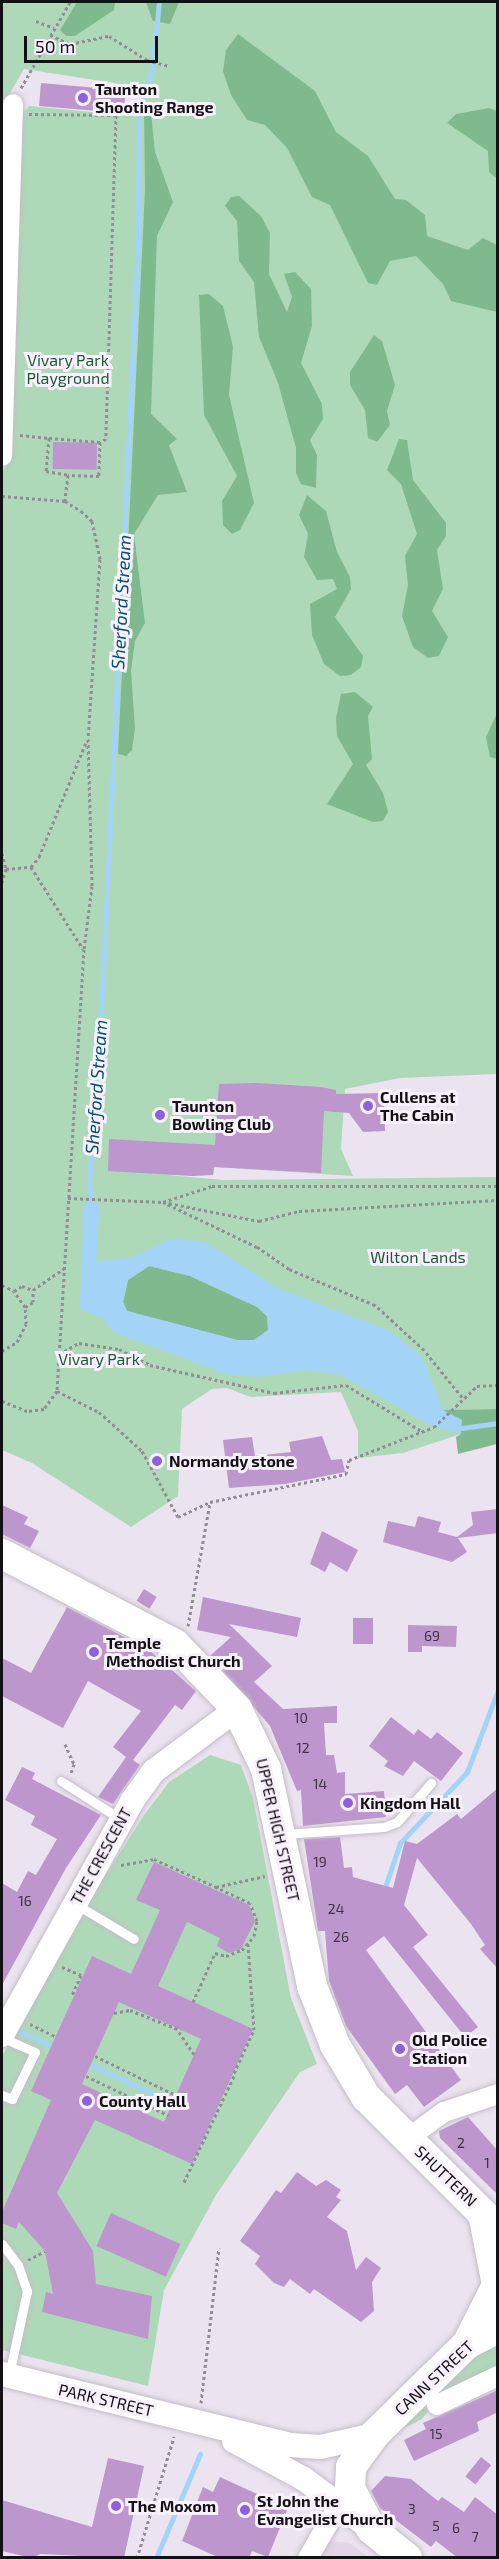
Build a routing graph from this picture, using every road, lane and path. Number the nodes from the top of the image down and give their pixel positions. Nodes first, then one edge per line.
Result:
1 (70, 2) edge
2 (36, 21) dead end
3 (54, 28) junction
4 (50, 35) junction
5 (169, 66) dead end
6 (13, 108) junction
7 (3, 434) junction
8 (49, 438) junction
9 (100, 442) junction
10 (2, 456) edge
11 (68, 475) junction
12 (2, 496) edge
13 (65, 501) junction
14 (88, 739) junction
15 (2, 853) edge
16 (31, 867) junction
17 (6, 869) junction
18 (2, 882) edge
19 (84, 949) junction
20 (498, 1186) edge
21 (68, 1198) junction
22 (498, 1200) edge
23 (163, 1202) junction
24 (64, 1268) junction
25 (2, 1285) edge
26 (33, 1290) junction
27 (14, 1291) junction
28 (25, 1307) junction
29 (2, 1351) edge
30 (58, 1355) junction
31 (498, 1385) edge
32 (57, 1391) junction
33 (462, 1397) junction
34 (2, 1401) edge
35 (423, 1432) junction
36 (210, 1502) junction
37 (2, 1554) edge
38 (175, 1644) junction
39 (237, 1709) junction
40 (65, 1744) dead end
41 (63, 1782) joint
42 (431, 1783) dead end
43 (122, 1820) junction
44 (282, 1834) junction
45 (93, 1870) junction
46 (248, 1879) dead end
47 (216, 1887) junction
48 (75, 1904) junction
49 (134, 1939) dead end
50 (248, 1942) junction
51 (44, 1959) junction
52 (72, 1995) dead end
53 (193, 2002) dead end
54 (114, 2013) dead end
55 (5, 2024) edge
56 (55, 2036) dead end
57 (194, 2054) dead end
58 (95, 2056) dead end
59 (86, 2076) dead end
60 (498, 2094) edge
61 (2, 2095) edge
62 (176, 2095) dead end
63 (168, 2115) dead end
64 (407, 2139) junction
65 (184, 2182) dead end
66 (490, 2221) edge
67 (2, 2244) edge
68 (219, 2248) dead end
69 (45, 2251) dead end
70 (18, 2265) junction
71 (498, 2318) edge
72 (498, 2328) edge
73 (467, 2344) junction
74 (5, 2375) edge
75 (498, 2376) edge
76 (437, 2405) dead end
77 (195, 2423) junction
78 (375, 2434) junction
79 (343, 2496) junction
80 (137, 2558) edge
81 (308, 2558) edge
82 (407, 2558) edge

1 - 3 path
2 - 3 path
3 - 4 path
4 - 5 path
4 - 6 path
6 - 7 street
6 - 9 path
7 - 8 path
7 - 10 street
8 - 9 path
8 - 11 path
9 - 11 path
11 - 13 path
12 - 13 path
13 - 14 path
14 - 16 path
14 - 19 path
15 - 17 path
16 - 17 path
16 - 19 path
17 - 18 path
19 - 21 path
20 - 23 path
21 - 23 path
21 - 24 path
22 - 23 path
23 - 33 path
24 - 26 path
24 - 30 path
25 - 27 path
26 - 27 path
26 - 28 path
27 - 28 path
28 - 29 path
30 - 32 path
30 - 35 path
31 - 33 path
32 - 34 path
32 - 36 path
33 - 35 path
35 - 36 path
36 - 38 path
37 - 38 main road, UPPER HIGH STREET
38 - 39 main road, UPPER HIGH STREET
39 - 43 street, THE CRESCENT
39 - 44 main road, UPPER HIGH STREET
40 - 41 path
41 - 43 lane
42 - 44 lane
43 - 45 street, THE CRESCENT
44 - 64 main road, UPPER HIGH STREET
45 - 47 path
45 - 48 street, THE CRESCENT
46 - 47 path
47 - 50 path
48 - 49 lane
48 - 51 street, THE CRESCENT
50 - 53 path
50 - 65 path
51 - 52 path
51 - 55 street, THE CRESCENT
54 - 57 path
55 - 56 path
55 - 61 lane
58 - 62 path
59 - 63 path
60 - 64 street
64 - 66 main road, SHUTTERN
66 - 73 main road
67 - 70 lane
68 - 77 path
69 - 70 path
70 - 74 lane
71 - 73 main road
72 - 73 main road, CANN STREET
73 - 78 main road, CANN STREET
74 - 77 street, PARK STREET
75 - 76 street, CANN STREET
77 - 78 street, PARK STREET
77 - 79 street, PARK STREET
77 - 80 path
78 - 79 main road, CANN STREET
79 - 81 street
79 - 82 main road

